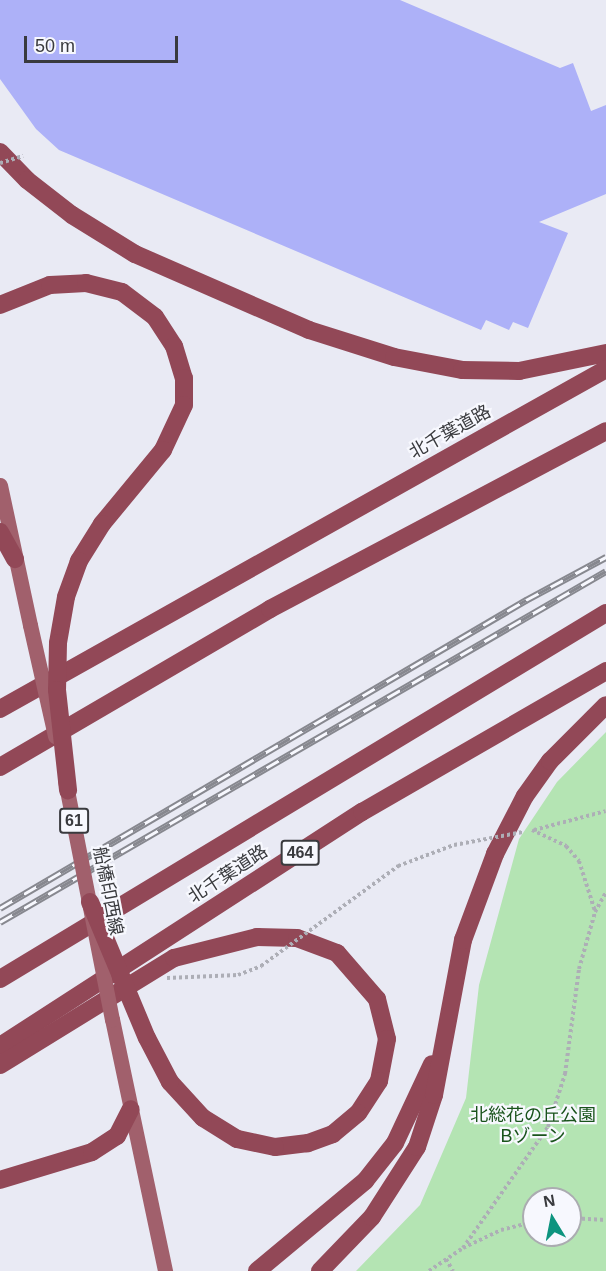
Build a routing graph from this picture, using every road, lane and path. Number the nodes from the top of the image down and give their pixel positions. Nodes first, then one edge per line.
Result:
1 (8, 150) edge
2 (23, 156) junction
3 (30, 162) dead end
4 (0, 163) edge
5 (0, 305) edge
6 (606, 353) edge
7 (606, 369) edge
8 (606, 431) edge
9 (0, 485) edge
10 (0, 532) edge
11 (15, 559) junction
12 (251, 567) junction
13 (606, 613) edge
14 (606, 671) edge
15 (0, 696) edge
16 (606, 705) edge
17 (0, 709) edge
18 (0, 767) edge
19 (68, 790) junction
20 (606, 811) edge
21 (532, 830) junction
22 (606, 892) edge
23 (90, 902) junction
24 (595, 912) junction
25 (167, 978) dead end
26 (0, 979) edge
27 (448, 1008) junction
28 (0, 1046) edge
29 (0, 1065) edge
30 (131, 1109) junction
31 (0, 1179) edge
32 (582, 1219) edge
33 (606, 1220) edge
34 (522, 1225) edge
35 (463, 1248) junction
36 (446, 1259) junction
37 (165, 1271) edge
38 (257, 1271) edge
39 (320, 1271) edge
40 (429, 1271) edge
41 (453, 1271) edge

1 - 2 path
1 - 6 highway
2 - 3 path
2 - 4 path, bridge
5 - 19 highway, bridge
7 - 12 highway, 北千葉道路
8 - 18 highway
9 - 11 main road, 船橋印西線 / 61
10 - 11 highway
11 - 19 main road, 船橋印西線 / 61, bridge
12 - 15 highway
12 - 17 highway, 北千葉道路
13 - 26 highway, 北千葉道路 / 464
14 - 28 highway, 北千葉道路 / 464
16 - 27 highway
19 - 23 main road, 船橋印西線 / 61, bridge
20 - 21 path
21 - 24 path
21 - 25 path, bridge
22 - 24 path
23 - 29 highway, bridge
23 - 30 main road, 船橋印西線 / 61, bridge
24 - 35 path
27 - 38 highway
27 - 39 highway
30 - 31 highway
30 - 37 main road, 船橋印西線 / 61
32 - 33 path
34 - 35 path
35 - 36 path
36 - 40 path
36 - 41 path

